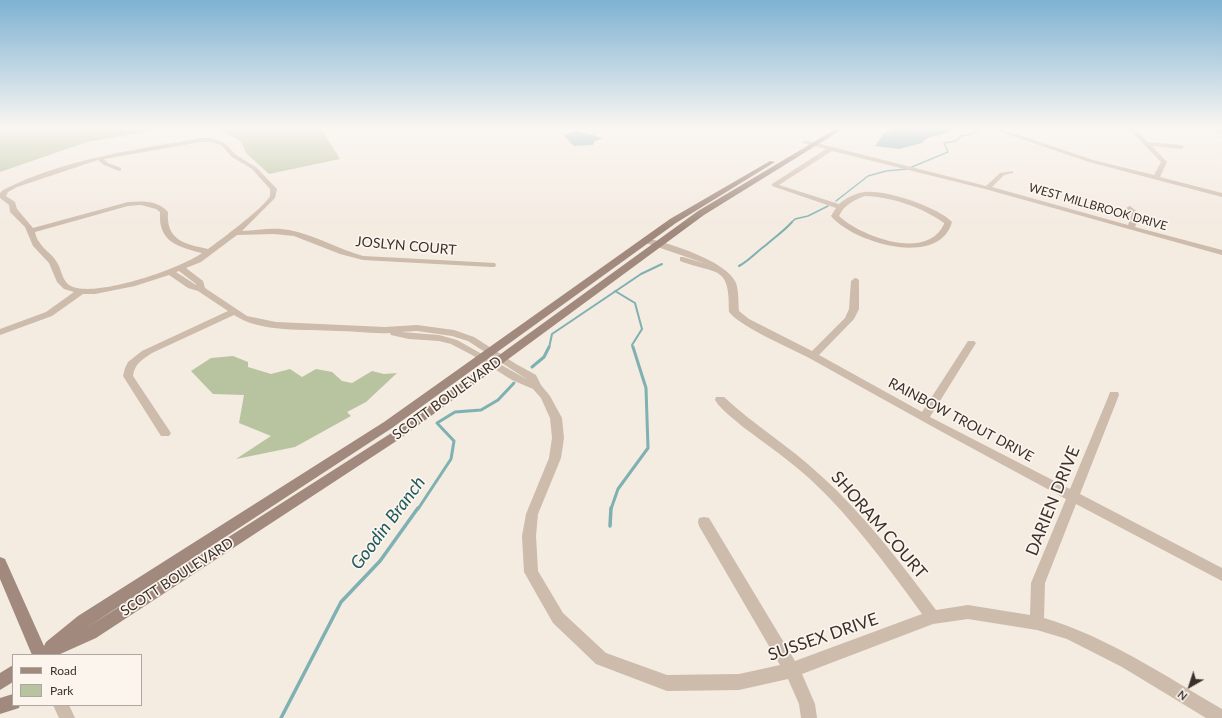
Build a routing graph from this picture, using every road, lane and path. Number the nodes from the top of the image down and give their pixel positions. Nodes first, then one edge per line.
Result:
1 (90, 161) edge
2 (102, 161) edge
3 (242, 161) edge
4 (780, 161) edge
5 (783, 161) edge
6 (813, 161) edge
7 (878, 161) edge
8 (1090, 161) edge
9 (1163, 161) edge
10 (119, 169) dead end
11 (1011, 172) dead end
12 (1156, 178) junction
13 (988, 188) junction
14 (1222, 195) edge
15 (2, 197) edge
16 (841, 207) junction
17 (1130, 208) dead end
18 (245, 224) junction
19 (1131, 228) junction
20 (30, 231) junction
21 (273, 231) junction
22 (234, 233) junction
23 (646, 240) junction
24 (657, 244) junction
25 (210, 252) junction
26 (1222, 253) edge
27 (492, 265) dead end
28 (180, 268) junction
29 (170, 272) junction
30 (855, 281) dead end
31 (201, 289) junction
32 (81, 291) junction
33 (234, 312) junction
34 (385, 330) junction
35 (0, 332) edge
36 (971, 343) dead end
37 (493, 351) junction
38 (813, 356) junction
39 (493, 360) junction
40 (1114, 394) dead end
41 (720, 400) dead end
42 (924, 418) junction
43 (165, 433) dead end
44 (1074, 497) junction
45 (704, 522) dead end
46 (0, 563) edge
47 (1222, 575) edge
48 (933, 616) junction
49 (1037, 623) junction
50 (41, 654) edge
51 (43, 654) edge
52 (792, 670) junction
53 (12, 674) edge
54 (0, 682) edge
55 (12, 702) edge
56 (0, 706) edge
57 (61, 706) edge
58 (67, 718) edge
59 (809, 718) edge
60 (1222, 718) edge

1 - 15 street
2 - 10 street
3 - 18 street
4 - 23 main road, SCOTT BOULEVARD
5 - 24 main road, SCOTT BOULEVARD
6 - 16 street
7 - 13 street, WEST MILLBROOK DRIVE
8 - 12 street
9 - 12 street
11 - 13 street
12 - 14 street
13 - 19 street, WEST MILLBROOK DRIVE
15 - 20 street
16 - 16 street
17 - 19 street
18 - 21 street, JOSLYN COURT
18 - 22 street
19 - 26 street, WEST MILLBROOK DRIVE
20 - 25 street
20 - 32 street
21 - 22 street, JOSLYN COURT
21 - 27 street, JOSLYN COURT
22 - 25 street
23 - 24 street, RAINBOW TROUT DRIVE
23 - 37 main road, SCOTT BOULEVARD
24 - 38 street, RAINBOW TROUT DRIVE
24 - 39 main road, SCOTT BOULEVARD
25 - 28 street
28 - 29 street
28 - 31 street
29 - 31 street
29 - 32 street
30 - 38 street
31 - 33 street
32 - 35 street
33 - 34 street
33 - 43 street
34 - 37 street
34 - 39 street, SUSSEX DRIVE
36 - 42 street
37 - 39 main road, SCOTT BOULEVARD
38 - 42 street, RAINBOW TROUT DRIVE
39 - 51 main road, SCOTT BOULEVARD
39 - 52 street, SUSSEX DRIVE
40 - 44 street, DARIEN DRIVE
41 - 48 street, SHORAM COURT
42 - 44 street, RAINBOW TROUT DRIVE
44 - 47 street, RAINBOW TROUT DRIVE
44 - 49 street, DARIEN DRIVE
45 - 52 street
46 - 50 main road
48 - 49 street, SUSSEX DRIVE
48 - 52 street, SUSSEX DRIVE
49 - 60 street, SUSSEX DRIVE
52 - 59 street
53 - 54 main road
55 - 56 main road
57 - 58 street

